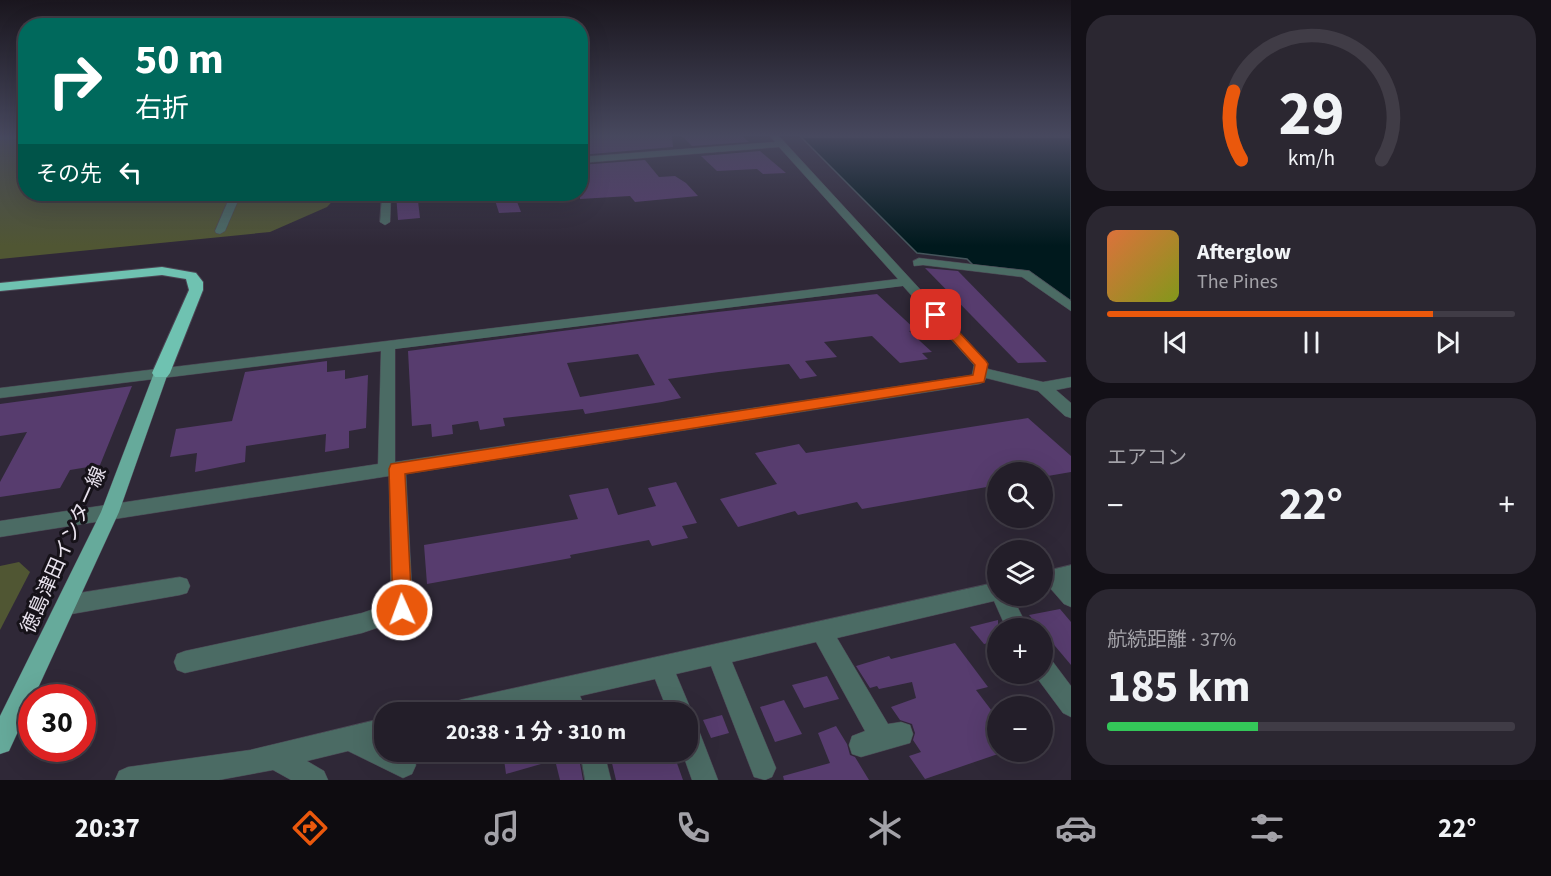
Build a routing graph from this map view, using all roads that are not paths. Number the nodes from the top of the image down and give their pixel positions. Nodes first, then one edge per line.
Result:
1 (806, 172) edge
2 (233, 201) edge
3 (386, 201) edge
4 (385, 222) dead end
5 (220, 231) dead end
6 (918, 264) dead end
7 (906, 282) junction
8 (0, 286) edge
9 (1071, 307) edge
10 (388, 345) junction
11 (982, 372) junction
12 (161, 373) junction
13 (1071, 382) edge
14 (1043, 387) junction
15 (0, 393) edge
16 (1071, 412) edge
17 (391, 470) junction
18 (110, 512) junction
19 (0, 529) edge
20 (1056, 578) edge
21 (180, 586) dead end
22 (987, 593) edge
23 (1071, 597) edge
24 (66, 605) junction
25 (821, 631) junction
26 (718, 655) junction
27 (184, 662) dead end
28 (662, 667) junction
29 (1053, 681) edge
30 (565, 689) junction
31 (506, 702) edge
32 (571, 702) edge
33 (676, 702) edge
34 (1071, 705) edge
35 (374, 732) edge
36 (347, 738) junction
37 (881, 739) dead end
38 (0, 742) edge
39 (274, 756) junction
40 (698, 761) edge
41 (594, 762) edge
42 (403, 765) dead end
43 (763, 768) dead end
44 (128, 780) edge
45 (315, 780) edge
46 (598, 780) edge
47 (705, 780) edge

1 - 7 street
2 - 5 street
3 - 4 street
6 - 9 street
7 - 10 street
7 - 11 street
8 - 12 highway
10 - 12 street
10 - 17 street
11 - 14 street
11 - 17 street
12 - 15 street
12 - 18 main road, 徳島津田インター線
13 - 14 street
14 - 16 street
17 - 18 street
17 - 27 street
18 - 19 street
18 - 24 main road, 徳島津田インター線
20 - 23 street
21 - 24 street
22 - 25 street
24 - 38 main road, 徳島津田インター線
25 - 26 street
25 - 37 street
26 - 28 street
26 - 43 street
28 - 30 street
28 - 33 street
29 - 34 street
30 - 31 street
30 - 32 street
35 - 36 street
36 - 39 street
36 - 42 street
39 - 44 street
39 - 45 street
40 - 47 street
41 - 46 street

